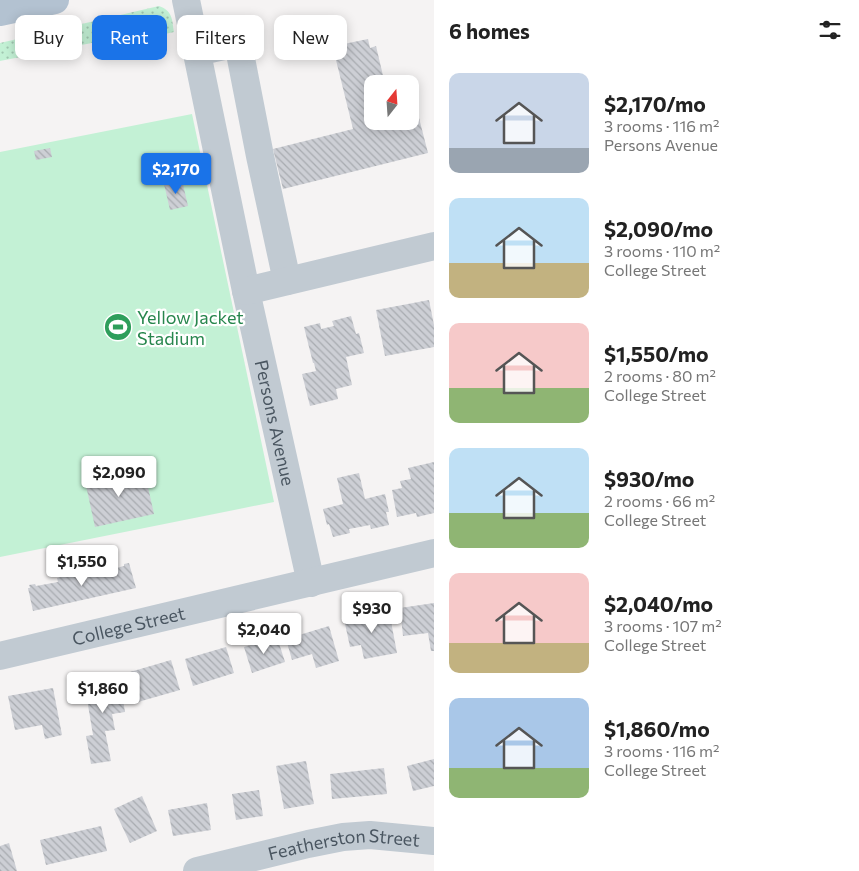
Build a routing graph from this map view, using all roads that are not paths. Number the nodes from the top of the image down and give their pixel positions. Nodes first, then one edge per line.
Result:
1 (186, 0) edge
2 (44, 1) edge
3 (0, 12) edge
4 (189, 15) edge
5 (198, 60) edge
6 (241, 60) edge
7 (260, 156) junction
8 (219, 164) junction
9 (434, 246) edge
10 (287, 282) junction
11 (246, 291) junction
12 (434, 553) edge
13 (311, 583) junction
14 (0, 656) edge
15 (434, 841) edge
16 (197, 871) edge

1 - 4 street, Persons Avenue
2 - 3 main road
5 - 8 street, Persons Avenue
6 - 7 street
7 - 8 street
7 - 10 street
8 - 11 street, Persons Avenue
9 - 10 street
10 - 11 street
11 - 13 street, Persons Avenue
12 - 13 street, College Street
13 - 14 street, College Street
15 - 16 street, Featherston Street

